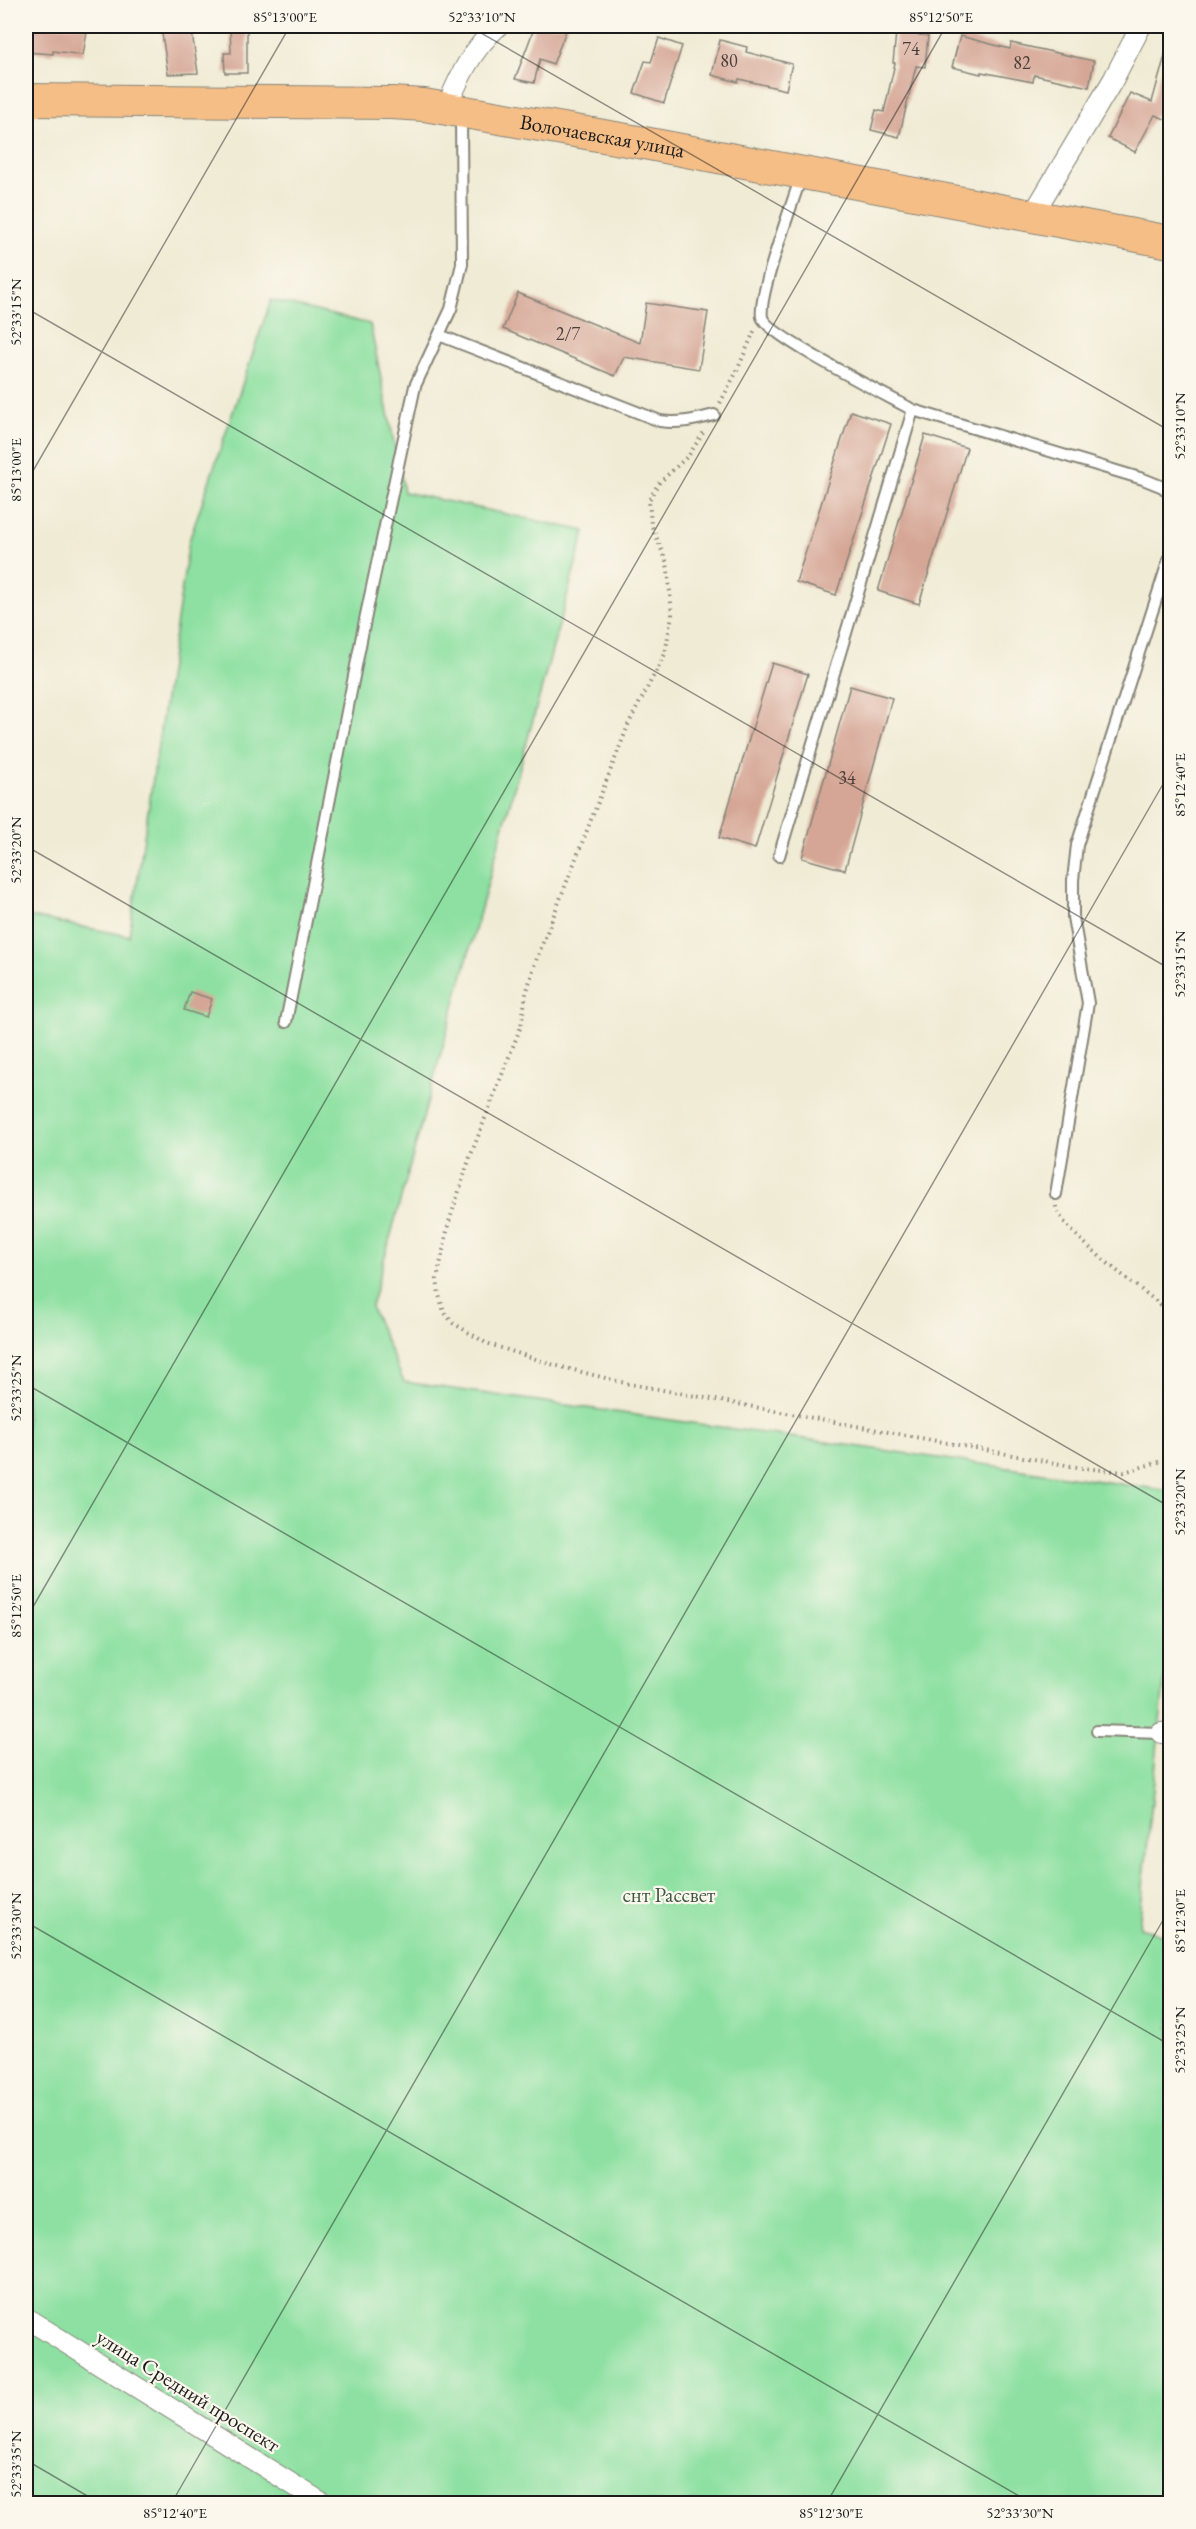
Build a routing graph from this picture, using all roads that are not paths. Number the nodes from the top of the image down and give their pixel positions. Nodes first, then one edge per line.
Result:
1 (498, 26) edge
2 (1141, 26) edge
3 (26, 99) edge
4 (454, 110) junction
5 (802, 172) junction
6 (1032, 216) junction
7 (1170, 242) edge
8 (439, 335) junction
9 (913, 410) junction
10 (714, 415) road end
11 (1170, 495) edge
12 (1170, 556) edge
13 (779, 856) dead end
14 (286, 1022) dead end
15 (1056, 1194) road end
16 (1097, 1731) dead end
17 (1166, 1733) edge
18 (26, 2318) edge
19 (324, 2504) edge

1 - 4 street
2 - 6 street
3 - 4 main road, Волочаевская улица
4 - 5 main road, Волочаевская улица
4 - 8 lane
5 - 6 main road, Волочаевская улица
5 - 9 lane
6 - 7 main road, Волочаевская улица
8 - 10 lane
8 - 14 lane
9 - 11 lane
9 - 13 lane
12 - 15 lane
16 - 17 lane
18 - 19 street, улица Средний проспект

